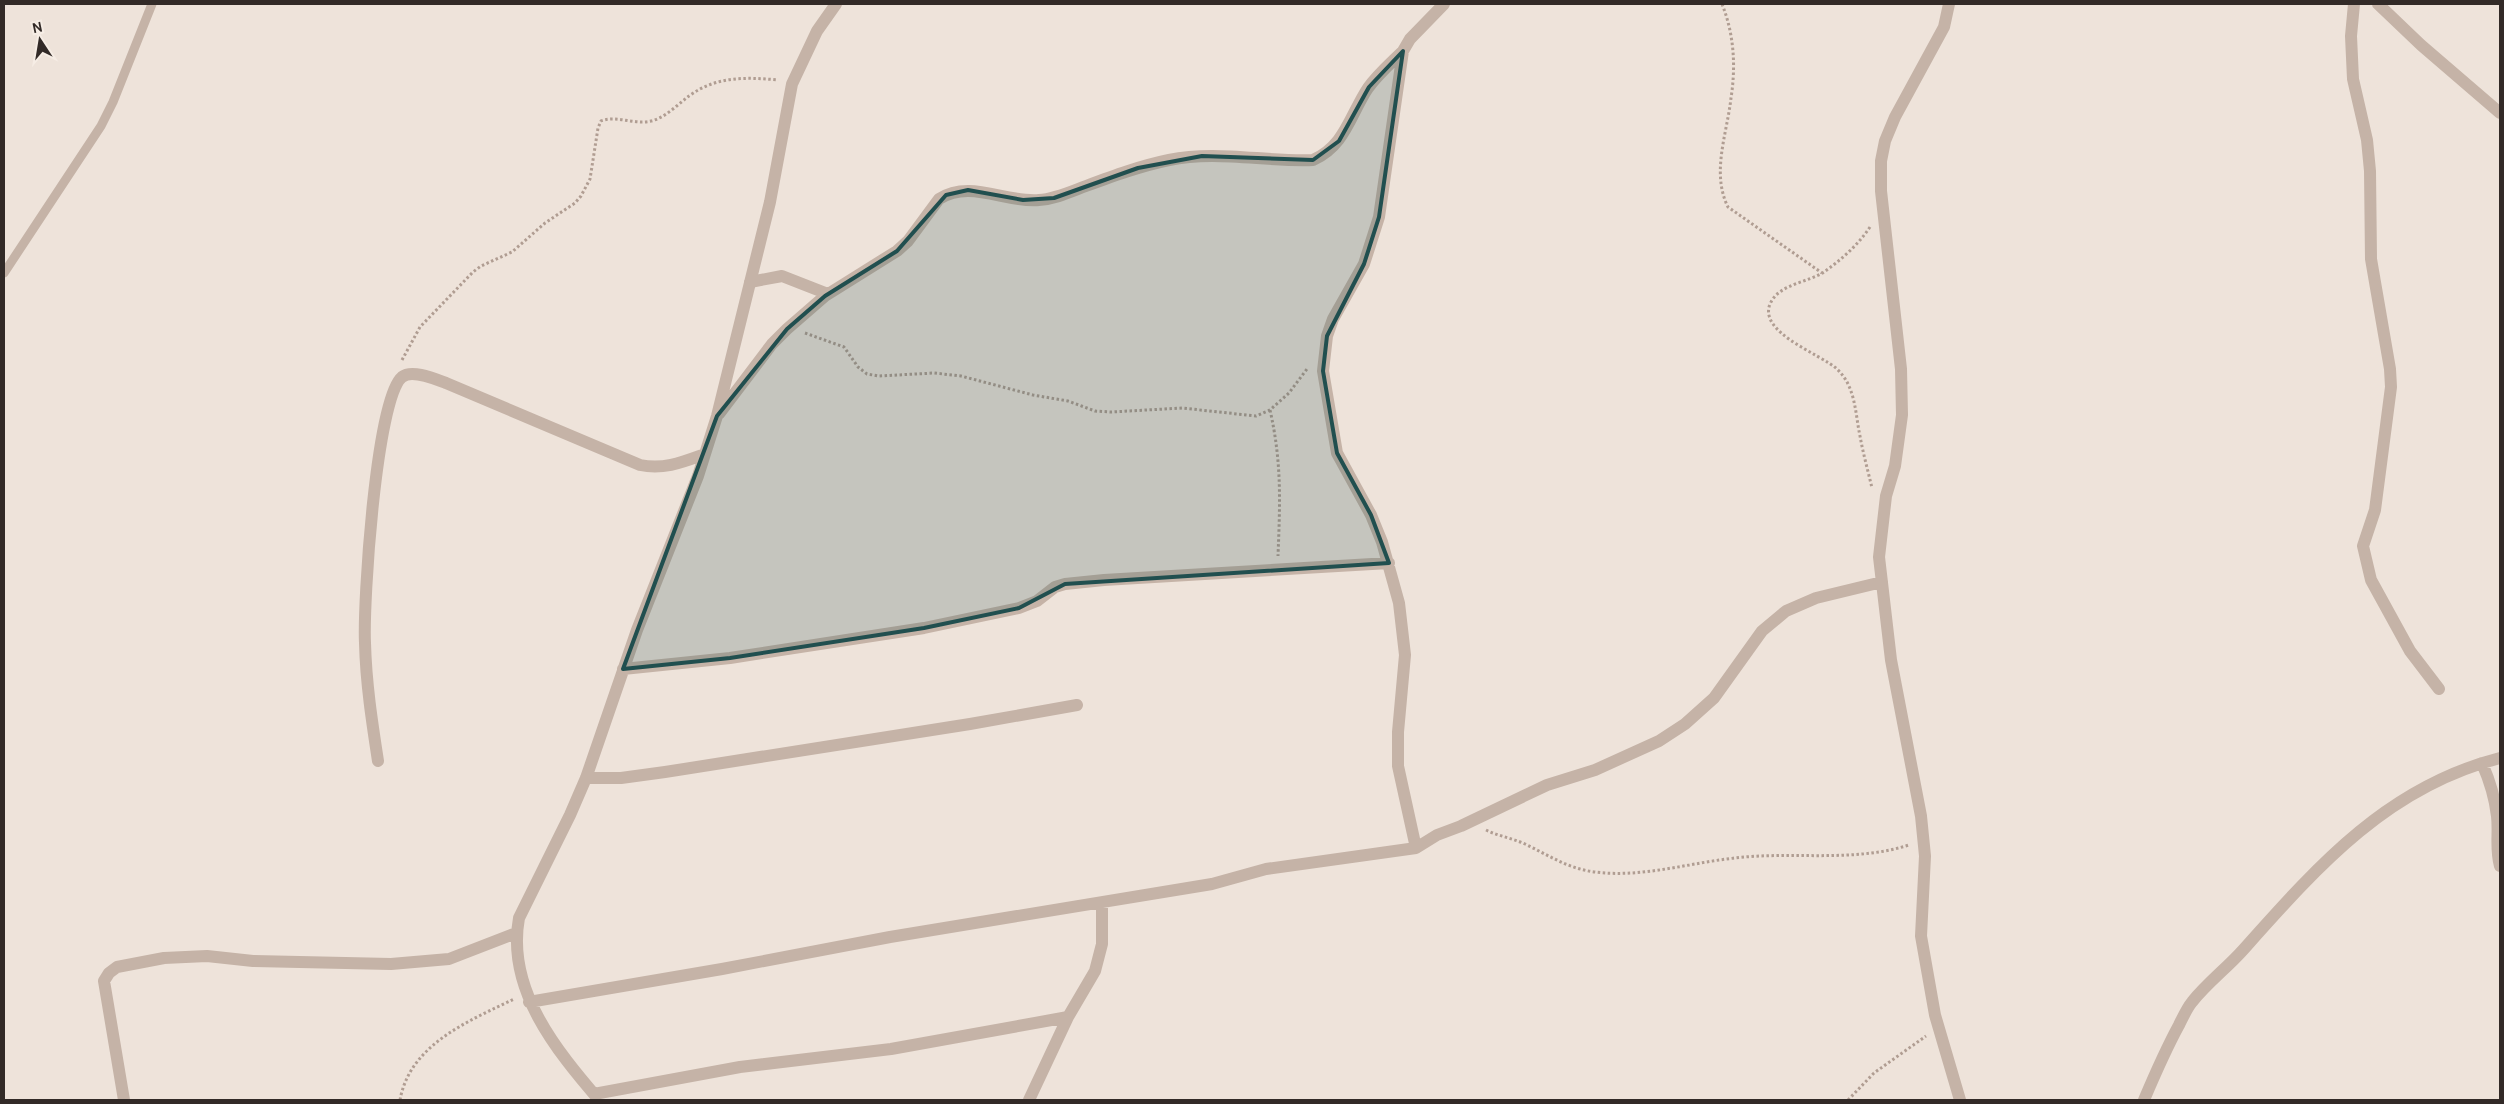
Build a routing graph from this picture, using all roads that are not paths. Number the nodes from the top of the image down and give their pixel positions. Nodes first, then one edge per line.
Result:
1 (152, 4) edge
2 (836, 4) edge
3 (1444, 4) edge
4 (1949, 4) edge
5 (2354, 4) edge
6 (2378, 4) edge
7 (1403, 51) junction
8 (2500, 113) edge
9 (4, 273) edge
10 (750, 282) junction
11 (828, 294) junction
12 (717, 416) junction
13 (705, 454) junction
14 (1388, 563) junction
15 (1882, 582) junction
16 (623, 669) junction
17 (2439, 689) dead end
18 (1077, 704) dead end
19 (2500, 758) edge
20 (378, 760) dead end
21 (2482, 763) junction
22 (586, 778) junction
23 (1416, 848) junction
24 (2500, 866) edge
25 (1102, 903) junction
26 (516, 933) junction
27 (528, 998) junction
28 (1068, 1017) junction
29 (596, 1097) edge
30 (124, 1100) edge
31 (1029, 1100) edge
32 (1960, 1100) edge
33 (2144, 1100) edge

1 - 9 lane
2 - 10 street
3 - 7 street
4 - 15 street
5 - 17 street
6 - 8 street
7 - 11 street
7 - 14 street
10 - 11 street
10 - 12 street
11 - 12 street
12 - 13 street
13 - 16 street
13 - 20 street
14 - 16 street
14 - 23 street
15 - 23 street
15 - 32 street
16 - 22 street
18 - 22 street
19 - 21 street
21 - 24 street
21 - 33 street
22 - 26 street
23 - 25 street
25 - 27 street
25 - 28 street
26 - 27 street
26 - 30 street
27 - 29 street
28 - 29 street
28 - 31 street

